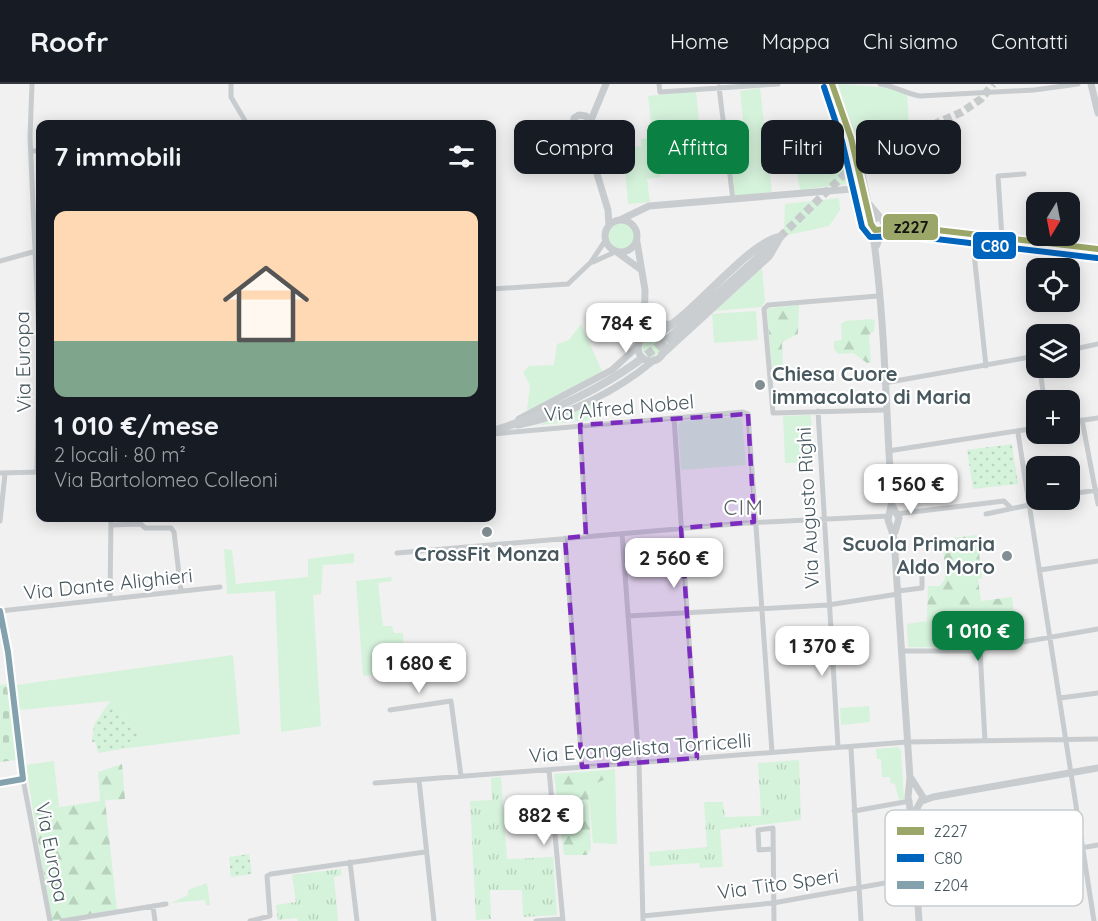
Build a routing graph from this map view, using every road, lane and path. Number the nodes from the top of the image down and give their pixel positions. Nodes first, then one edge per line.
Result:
1 (32, 84) edge
2 (231, 84) edge
3 (606, 84) edge
4 (659, 84) edge
5 (778, 84) edge
6 (880, 84) edge
7 (1078, 84) edge
8 (1091, 84) edge
9 (833, 86) edge
10 (719, 87) junction
11 (594, 109) junction
12 (1098, 113) edge
13 (584, 116) junction
14 (245, 120) edge
15 (574, 120) edge
16 (585, 120) edge
17 (590, 120) edge
18 (846, 120) joint
19 (31, 151) junction
20 (36, 151) edge
21 (597, 174) edge
22 (1024, 174) dead end
23 (864, 188) junction
24 (867, 199) junction
25 (733, 200) junction
26 (608, 210) junction
27 (637, 210) junction
28 (882, 219) junction
29 (619, 220) junction
30 (631, 223) junction
31 (872, 224) junction
32 (609, 225) junction
33 (911, 227) junction
34 (882, 229) junction
35 (36, 234) edge
36 (972, 235) junction
37 (780, 237) junction
38 (1002, 238) junction
39 (605, 242) junction
40 (637, 242) junction
41 (1097, 249) edge
42 (36, 251) edge
43 (616, 252) junction
44 (0, 261) edge
45 (591, 262) junction
46 (640, 269) junction
47 (877, 272) junction
48 (496, 289) edge
49 (879, 296) junction
50 (646, 316) junction
51 (671, 325) junction
52 (654, 335) junction
53 (644, 337) junction
54 (669, 338) tunnel mouth
55 (1098, 344) edge
56 (638, 345) junction
57 (1080, 348) edge
58 (662, 354) junction
59 (1026, 358) edge
60 (654, 360) junction
61 (637, 362) tunnel mouth
62 (986, 366) junction
63 (884, 383) junction
64 (885, 410) junction
65 (549, 411) junction
66 (818, 411) junction
67 (674, 418) junction
68 (1098, 418) edge
69 (1082, 420) joint
70 (518, 425) junction
71 (580, 425) junction
72 (496, 431) edge
73 (496, 431) edge
74 (496, 431) edge
75 (1026, 431) edge
76 (496, 432) edge
77 (1018, 433) junction
78 (888, 451) junction
79 (36, 472) edge
80 (2, 474) edge
81 (1026, 483) edge
82 (1097, 490) edge
83 (1080, 493) edge
84 (1004, 501) junction
85 (985, 503) junction
86 (1026, 503) edge
87 (1098, 504) edge
88 (973, 505) junction
89 (1011, 508) junction
90 (1030, 510) edge
91 (1003, 513) junction
92 (986, 514) junction
93 (893, 518) junction
94 (824, 519) junction
95 (0, 521) edge
96 (754, 522) junction
97 (111, 525) joint
98 (681, 528) junction
99 (622, 534) junction
100 (586, 536) junction
101 (565, 538) junction
102 (397, 554) dead end
103 (1098, 561) edge
104 (1040, 570) junction
105 (922, 575) dead end
106 (220, 587) dead end
107 (181, 591) junction
108 (898, 592) junction
109 (110, 598) junction
110 (828, 605) junction
111 (760, 609) junction
112 (0, 611) edge
113 (687, 613) junction
114 (628, 616) junction
115 (1098, 629) edge
116 (1051, 638) junction
117 (980, 650) junction
118 (902, 651) junction
119 (1098, 693) edge
120 (1060, 698) junction
121 (390, 710) dead end
122 (1098, 739) edge
123 (1067, 740) junction
124 (985, 741) junction
125 (907, 742) junction
126 (838, 747) junction
127 (850, 748) junction
128 (772, 752) junction
129 (697, 758) junction
130 (639, 763) junction
131 (582, 767) junction
132 (1098, 768) edge
133 (549, 770) junction
134 (1072, 773) junction
135 (461, 776) junction
136 (23, 779) junction
137 (419, 780) junction
138 (0, 783) edge
139 (375, 783) dead end
140 (916, 798) junction
141 (915, 810) edge
142 (1078, 810) edge
143 (854, 811) junction
144 (1083, 842) edge
145 (1098, 845) edge
146 (1084, 848) junction
147 (772, 849) junction
148 (425, 852) junction
149 (350, 862) junction
150 (885, 883) edge
151 (859, 888) junction
152 (773, 903) junction
153 (166, 904) dead end
154 (153, 906) junction
155 (918, 906) edge
156 (643, 918) edge
157 (563, 920) edge
158 (50, 921) edge
159 (62, 921) edge
160 (155, 921) edge
161 (250, 921) edge
162 (357, 921) edge
163 (434, 921) edge
164 (536, 921) edge
165 (774, 921) edge
166 (861, 921) edge
167 (919, 921) edge
168 (1094, 921) edge

1 - 19 street, Via Europa
2 - 14 street
3 - 11 street
4 - 10 street
5 - 10 street
6 - 7 street
8 - 12 street
9 - 18 street
10 - 25 street
11 - 13 street
11 - 17 street
13 - 15 street
13 - 16 street
18 - 23 street
19 - 20 street
19 - 35 street, Via Europa
21 - 26 street
22 - 38 street
23 - 24 street
23 - 25 street
24 - 28 street
24 - 31 street
25 - 27 street
26 - 29 street
26 - 32 street
27 - 29 street
27 - 30 street
28 - 31 street
28 - 33 street
28 - 34 street
29 - 30 street
29 - 32 street
30 - 40 street
31 - 34 street
31 - 47 street
32 - 39 street
33 - 34 street
33 - 36 street
34 - 47 street
36 - 38 street
36 - 62 street
37 - 51 main road
37 - 54 main road
37 - 58 main road
38 - 41 street
39 - 43 street
39 - 45 street
40 - 43 street
40 - 46 street
42 - 44 street
43 - 45 street
43 - 46 street
45 - 48 street
46 - 50 street
47 - 49 street
49 - 63 street
49 - 66 street
50 - 51 main road
50 - 52 street
50 - 53 street
51 - 52 main road
52 - 53 street
52 - 58 street
53 - 56 street
55 - 57 street
56 - 60 street
56 - 72 street
58 - 60 street
59 - 62 street
60 - 70 street
61 - 65 main road
62 - 63 street
63 - 64 street
64 - 66 street
64 - 78 street
65 - 70 main road
65 - 73 main road
66 - 94 street, Via Augusto Righi
67 - 71 street, Via Alfred Nobel
67 - 96 street, Via Alfred Nobel
67 - 98 street
68 - 69 street
69 - 82 street
70 - 74 street
71 - 76 street, Via Alfred Nobel
71 - 100 street
75 - 77 street
77 - 78 street
77 - 81 street
78 - 93 street
79 - 80 street
80 - 95 street
82 - 83 street
82 - 87 street
84 - 85 street
84 - 89 street
84 - 91 street
85 - 88 street
85 - 92 street
86 - 89 street
88 - 92 street
88 - 93 street
89 - 91 street
90 - 104 street
91 - 92 street
93 - 94 street
93 - 108 street
94 - 96 street
94 - 110 street, Via Augusto Righi
96 - 98 street
96 - 111 street
97 - 107 street
97 - 109 street
98 - 99 street
98 - 113 street
99 - 100 street
99 - 114 street
100 - 101 street
101 - 102 street
101 - 131 street
103 - 104 street
104 - 116 street
105 - 108 street
106 - 107 street, Via Dante Alighieri
107 - 109 street, Via Dante Alighieri
108 - 110 street
108 - 118 street
109 - 112 street, Via Dante Alighieri
110 - 111 street
110 - 126 street, Via Augusto Righi
111 - 113 street
111 - 128 street
112 - 136 street, Via Europa
113 - 114 street
113 - 129 street
114 - 130 street
115 - 116 street
116 - 117 street
116 - 120 street
117 - 118 street
117 - 124 street
118 - 125 street
119 - 120 street
120 - 123 street
121 - 135 street
122 - 123 street, Via Evangelista Torricelli
123 - 124 street, Via Evangelista Torricelli
123 - 134 street
124 - 125 street, Via Evangelista Torricelli
125 - 127 street, Via Evangelista Torricelli
125 - 140 street
126 - 127 street, Via Evangelista Torricelli
126 - 128 street, Via Evangelista Torricelli
127 - 143 street
128 - 129 street, Via Evangelista Torricelli
129 - 130 street, Via Evangelista Torricelli
130 - 131 street, Via Evangelista Torricelli
130 - 156 street
131 - 133 street, Via Evangelista Torricelli
132 - 134 street
133 - 135 street, Via Evangelista Torricelli
133 - 157 street
134 - 140 street
134 - 142 street
135 - 137 street, Via Evangelista Torricelli
136 - 138 street
136 - 158 street, Via Europa
137 - 139 street, Via Evangelista Torricelli
137 - 148 street
140 - 141 street
140 - 143 street
143 - 151 street
144 - 146 street
145 - 146 street, Via Tito Speri
146 - 168 street
147 - 147 street
147 - 152 street
148 - 149 street
148 - 163 street
149 - 161 street
149 - 162 street
150 - 151 street, Via Tito Speri
151 - 152 street, Via Tito Speri
151 - 166 street
152 - 156 street, Via Tito Speri
152 - 165 street
153 - 154 street
154 - 159 street
154 - 160 street
155 - 167 street
157 - 164 street

